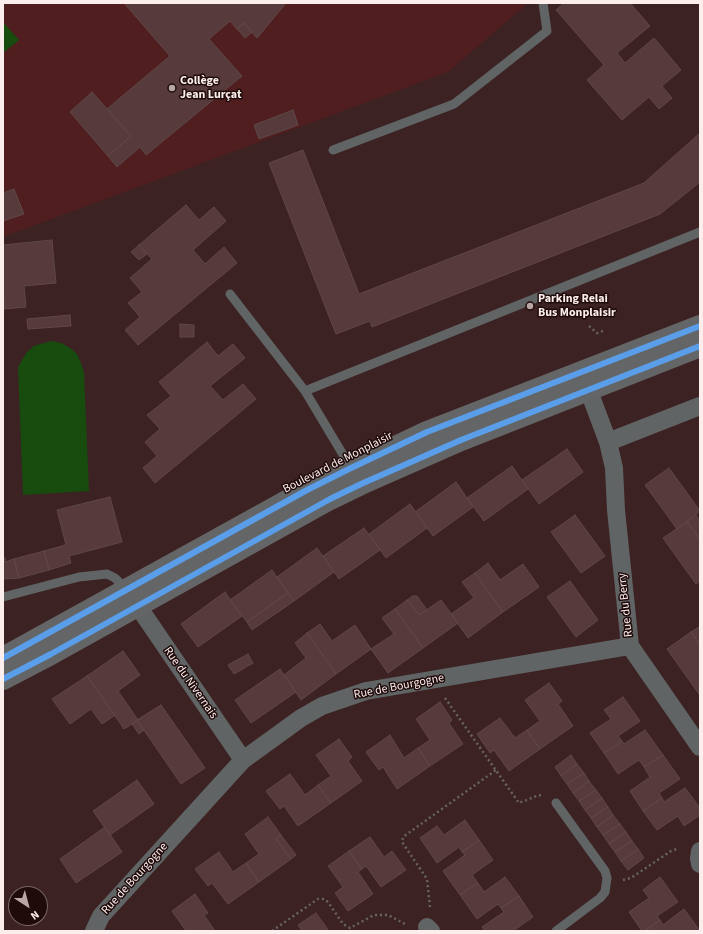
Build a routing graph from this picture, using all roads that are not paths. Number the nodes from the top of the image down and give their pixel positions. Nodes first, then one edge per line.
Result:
1 (542, 3) edge
2 (333, 150) dead end
3 (700, 232) edge
4 (230, 294) dead end
5 (700, 326) edge
6 (700, 346) edge
7 (585, 381) junction
8 (305, 391) junction
9 (700, 406) edge
10 (608, 442) junction
11 (351, 468) junction
12 (3, 597) edge
13 (132, 597) junction
14 (36, 641) junction
15 (3, 644) edge
16 (630, 646) junction
17 (3, 658) edge
18 (3, 679) edge
19 (700, 748) edge
20 (243, 760) junction
21 (556, 803) road end
22 (700, 851) edge
23 (700, 864) edge
24 (94, 931) edge
25 (556, 931) edge

1 - 2 lane
3 - 8 lane
4 - 8 lane
5 - 7 main road, Boulevard de Monplaisir
6 - 7 main road, Boulevard de Monplaisir
7 - 10 street
7 - 11 main road, Boulevard de Monplaisir
7 - 13 main road, Boulevard de Monplaisir
8 - 11 lane
9 - 10 street
10 - 16 street, Rue du Berry
11 - 13 main road, Boulevard de Monplaisir
12 - 13 lane
13 - 14 main road, Boulevard de Monplaisir
13 - 18 main road, Boulevard de Monplaisir
13 - 20 street, Rue du Nivernais
14 - 15 street, Boulevard de Monplaisir
14 - 17 main road, Boulevard de Monplaisir
16 - 19 street, Rue du Berry
16 - 20 street, Rue de Bourgogne
20 - 24 street, Rue de Bourgogne
21 - 25 lane
22 - 23 street

